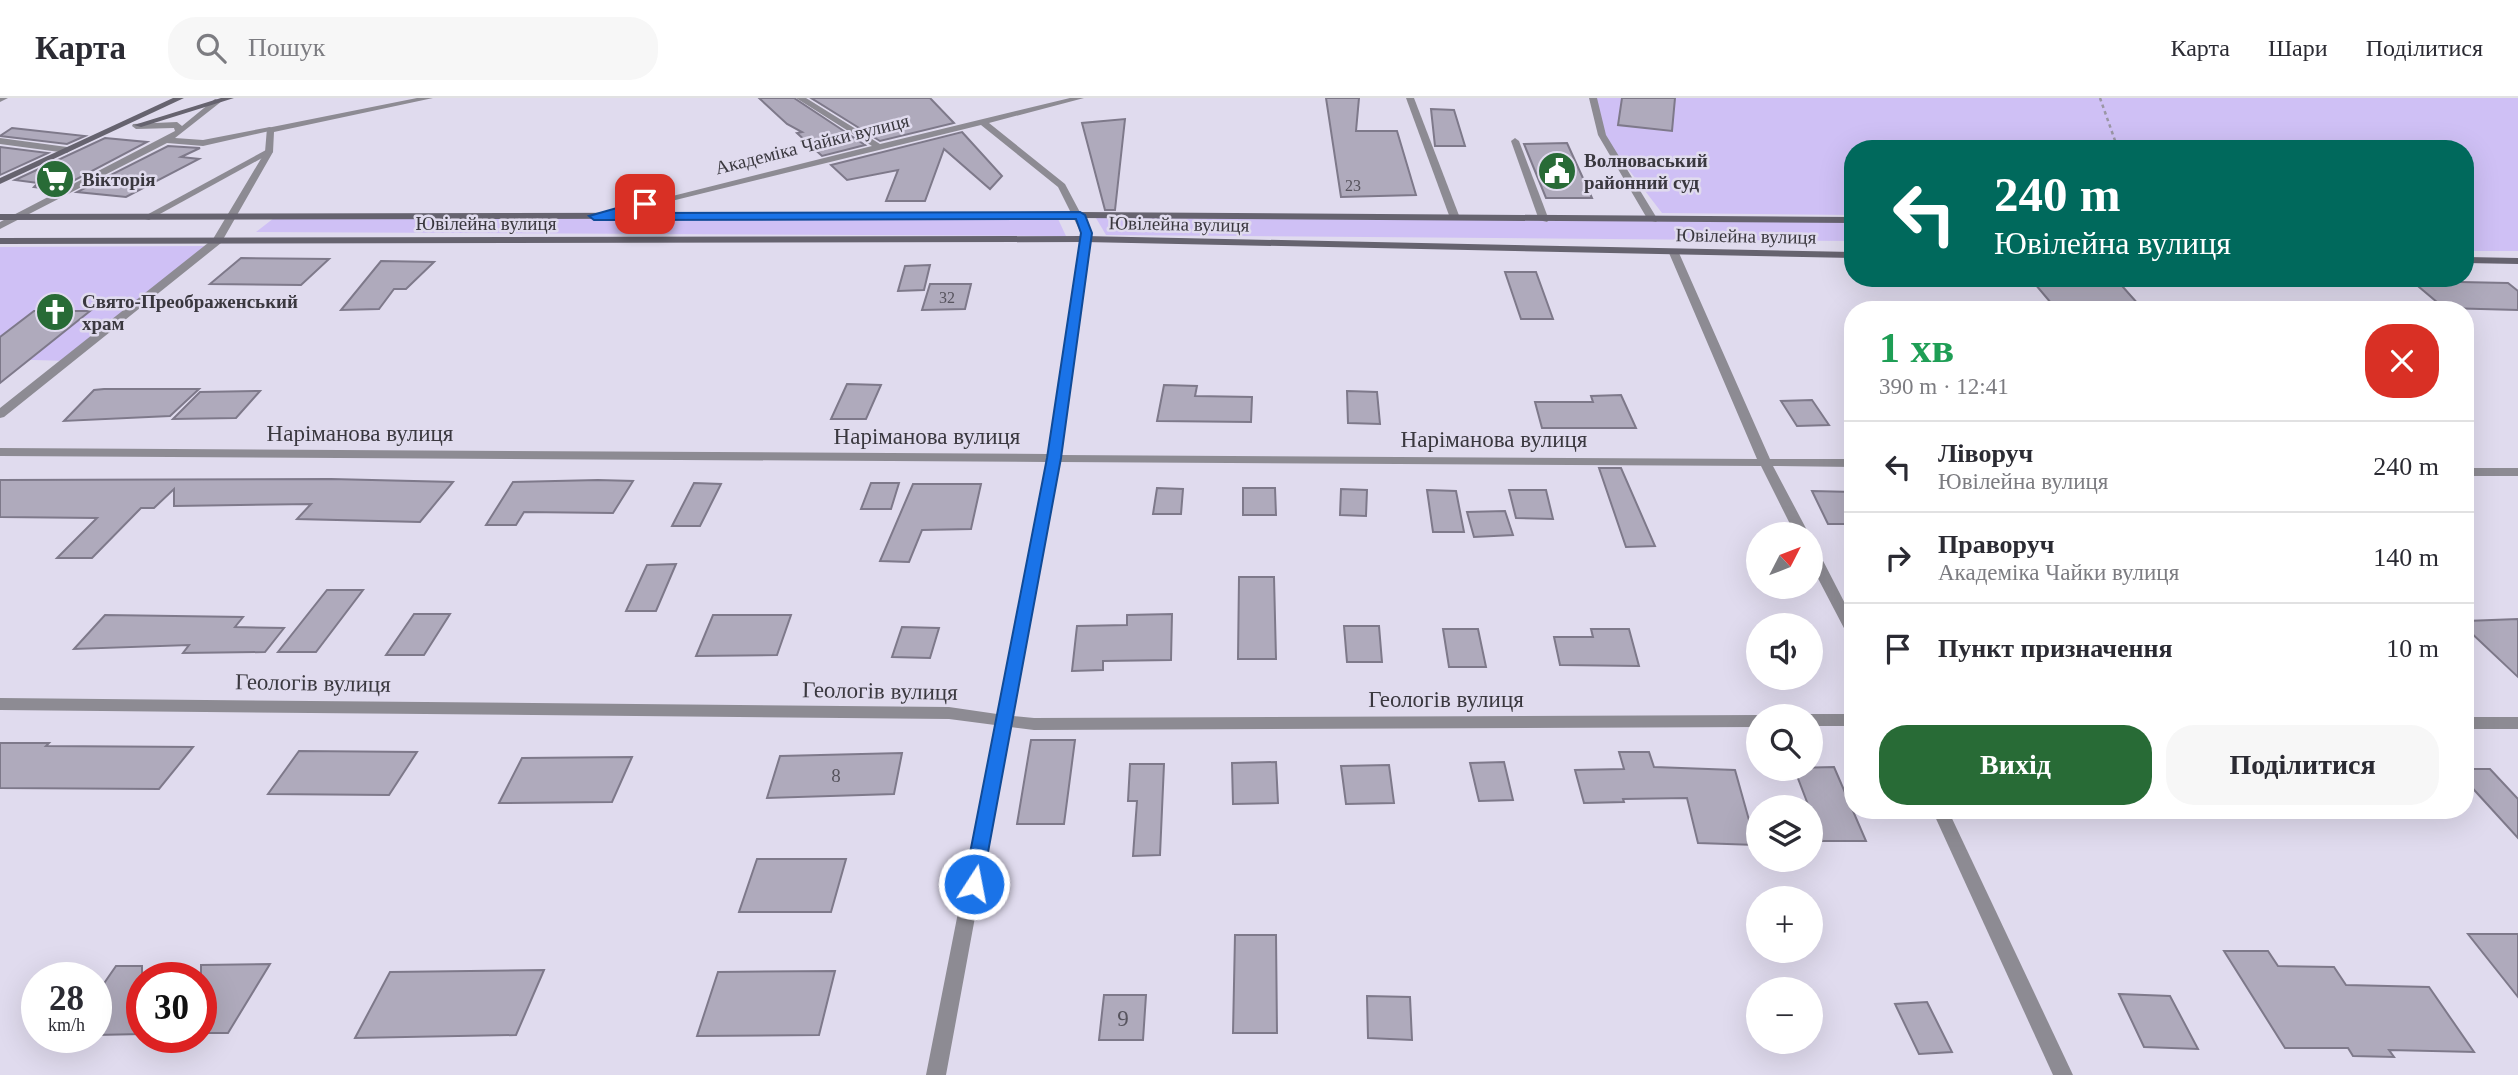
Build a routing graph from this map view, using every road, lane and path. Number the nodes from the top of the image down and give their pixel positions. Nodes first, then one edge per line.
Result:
1 (180, 98) edge
2 (230, 98) edge
3 (429, 98) edge
4 (800, 98) edge
5 (1080, 98) edge
6 (1410, 98) edge
7 (1593, 98) edge
8 (2100, 98) edge
9 (218, 101) junction
10 (983, 122) junction
11 (136, 126) junction
12 (270, 130) junction
13 (180, 132) junction
14 (166, 140) junction
15 (2115, 140) edge
16 (0, 141) edge
17 (87, 141) junction
18 (1515, 141) dead end
19 (877, 146) junction
20 (66, 150) junction
21 (270, 152) junction
22 (0, 181) edge
23 (1080, 215) junction
24 (594, 216) junction
25 (0, 217) edge
26 (17, 217) junction
27 (146, 218) junction
28 (230, 218) junction
29 (1455, 218) junction
30 (1544, 220) junction
31 (1653, 220) junction
32 (1844, 220) edge
33 (0, 226) edge
34 (1085, 239) junction
35 (0, 241) edge
36 (216, 241) junction
37 (1674, 253) junction
38 (1844, 255) edge
39 (2474, 260) edge
40 (2518, 261) edge
41 (0, 414) edge
42 (0, 452) edge
43 (1054, 458) junction
44 (1765, 462) junction
45 (1844, 463) edge
46 (2474, 472) edge
47 (2518, 472) edge
48 (1796, 522) edge
49 (1824, 576) edge
50 (1844, 615) edge
51 (0, 704) edge
52 (1005, 720) junction
53 (1746, 720) edge
54 (1823, 720) edge
55 (1844, 720) edge
56 (2474, 723) edge
57 (2518, 723) edge
58 (1944, 819) edge
59 (936, 1075) edge
60 (2063, 1075) edge

1 - 17 street
2 - 9 street
3 - 12 street
4 - 19 street
5 - 10 street, Академіка Чайки вулиця
6 - 29 street
7 - 31 street
8 - 15 path
9 - 11 street
9 - 13 street
10 - 19 street, Академіка Чайки вулиця
10 - 23 street
11 - 13 street
11 - 17 street
12 - 14 street
12 - 21 street
13 - 14 street
14 - 26 street
16 - 20 street
17 - 20 street
18 - 30 street
19 - 24 street, Академіка Чайки вулиця
20 - 22 street
21 - 27 street
21 - 28 street
23 - 24 street, Ювілейна вулиця
23 - 29 street, Ювілейна вулиця
23 - 34 street
24 - 28 street, Ювілейна вулиця
25 - 26 street, Ювілейна вулиця
26 - 27 street, Ювілейна вулиця
26 - 33 street
27 - 28 street, Ювілейна вулиця
28 - 36 street
29 - 30 street, Ювілейна вулиця
30 - 31 street, Ювілейна вулиця
31 - 32 street, Ювілейна вулиця
34 - 36 street, Ювілейна вулиця
34 - 37 street, Ювілейна вулиця
34 - 43 street
35 - 36 street, Ювілейна вулиця
36 - 41 street
37 - 38 street, Ювілейна вулиця
37 - 44 street
39 - 40 street
42 - 43 street, Наріманова вулиця
43 - 44 street, Наріманова вулиця
43 - 52 street
44 - 45 street, Наріманова вулиця
44 - 48 street
46 - 47 street
49 - 50 street
51 - 52 street, Геологів вулиця
52 - 53 street, Геологів вулиця
52 - 59 street
54 - 55 street
56 - 57 street
58 - 60 street

